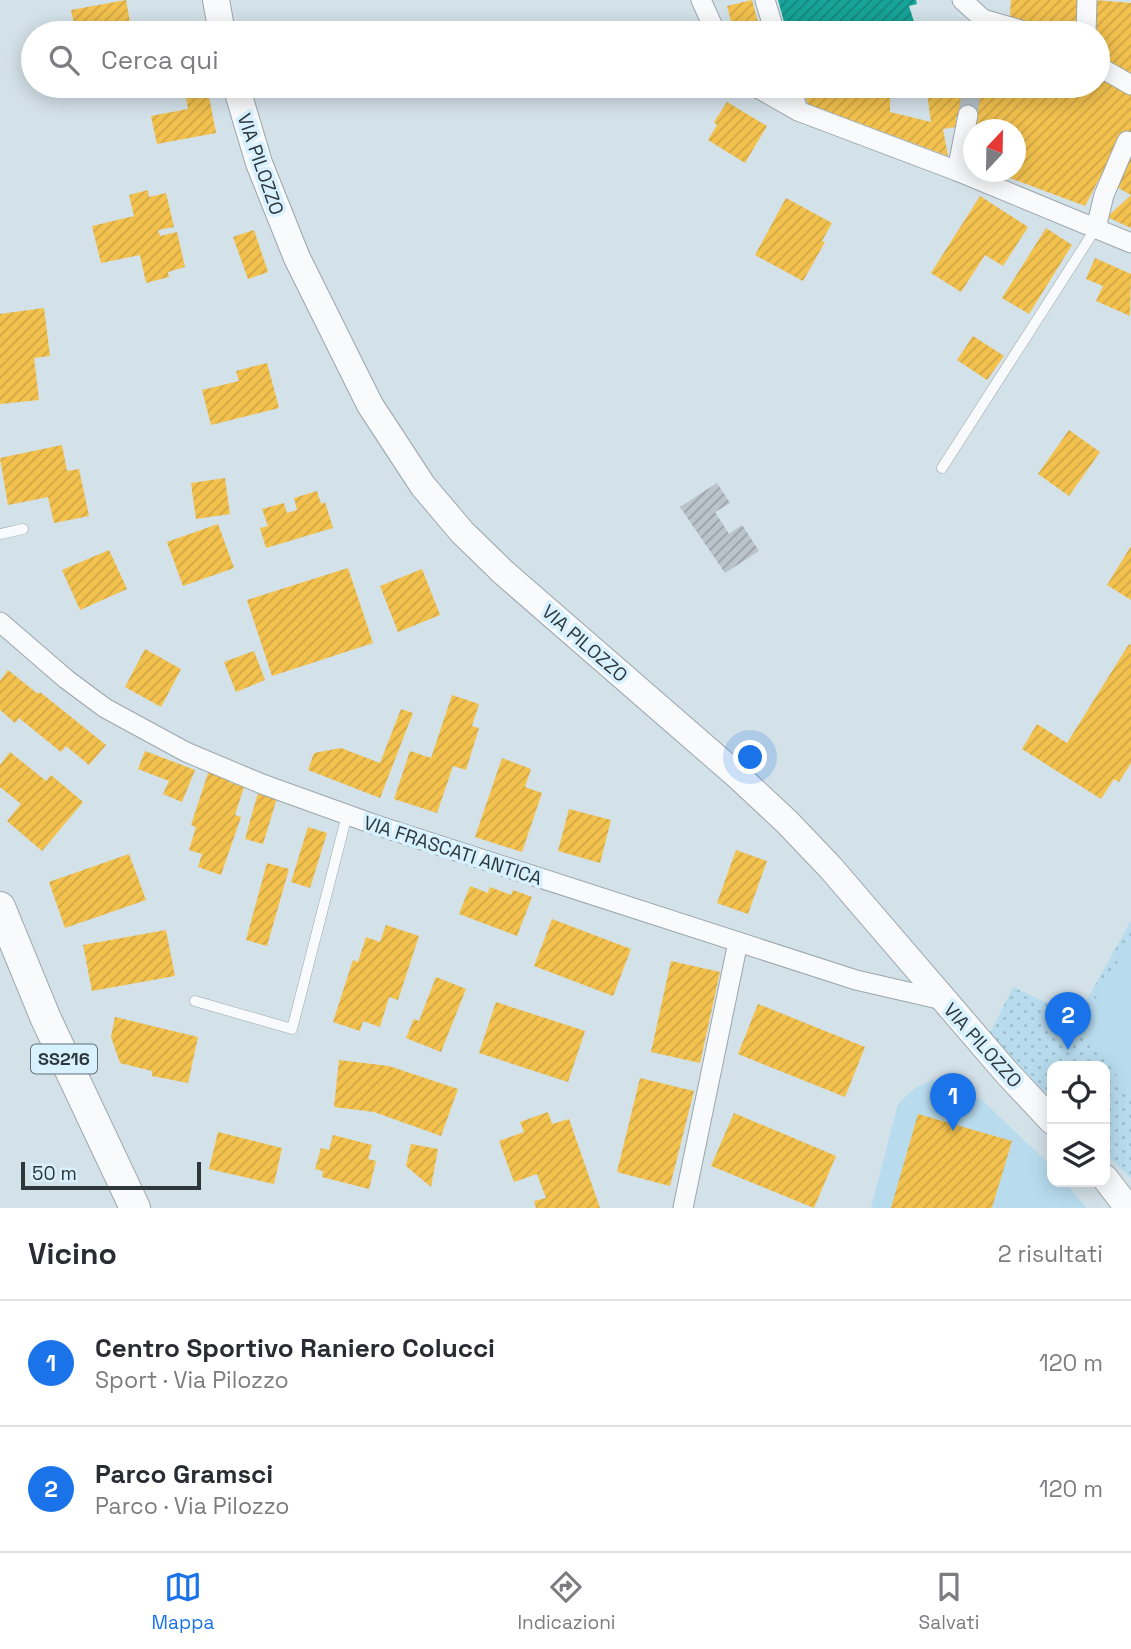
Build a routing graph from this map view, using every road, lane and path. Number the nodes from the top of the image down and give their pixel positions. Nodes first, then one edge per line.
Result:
1 (216, 0) edge
2 (701, 0) edge
3 (765, 0) edge
4 (962, 0) edge
5 (1087, 0) edge
6 (220, 21) edge
7 (711, 21) edge
8 (771, 21) edge
9 (980, 21) edge
10 (1086, 21) edge
11 (1110, 73) edge
12 (1131, 85) edge
13 (240, 98) edge
14 (776, 98) edge
15 (795, 98) edge
16 (799, 111) junction
17 (968, 115) tunnel mouth
18 (1127, 141) dead end
19 (957, 171) junction
20 (1096, 228) junction
21 (1131, 243) edge
22 (942, 468) dead end
23 (23, 529) dead end
24 (0, 534) edge
25 (0, 622) edge
26 (347, 815) junction
27 (0, 907) edge
28 (738, 942) junction
29 (943, 1000) junction
30 (195, 1001) dead end
31 (1047, 1115) edge
32 (1110, 1184) edge
33 (1127, 1205) edge
34 (135, 1208) edge
35 (682, 1208) edge

1 - 6 main road
2 - 7 street
3 - 8 street
4 - 9 street
5 - 10 street
11 - 12 street
13 - 29 main road, VIA PILOZZO
14 - 16 street
15 - 16 street
16 - 19 street
17 - 19 street
18 - 20 street
19 - 20 street
20 - 21 street
20 - 22 lane
23 - 24 lane
25 - 26 street, VIA FRASCATI ANTICA
26 - 28 street, VIA FRASCATI ANTICA
26 - 30 lane
27 - 34 main road, SS216
28 - 29 street, VIA FRASCATI ANTICA
28 - 35 street
29 - 31 main road, VIA PILOZZO
32 - 33 main road

